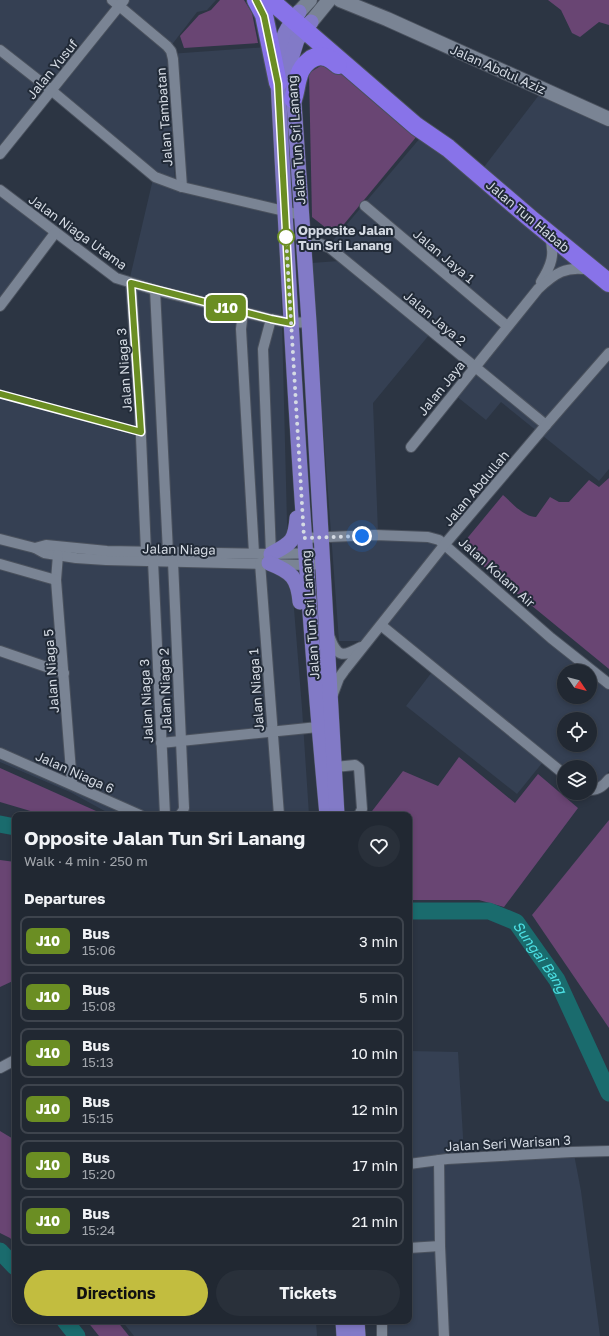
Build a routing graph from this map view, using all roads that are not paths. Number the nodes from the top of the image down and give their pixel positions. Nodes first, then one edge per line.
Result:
1 (256, 0) edge
2 (270, 0) edge
3 (285, 0) edge
4 (329, 0) edge
5 (340, 0) edge
6 (362, 0) edge
7 (118, 2) edge
8 (304, 17) edge
9 (387, 19) junction
10 (0, 50) edge
11 (363, 80) junction
12 (278, 84) junction
13 (51, 90) junction
14 (293, 99) junction
15 (609, 118) edge
16 (448, 148) junction
17 (0, 154) edge
18 (182, 187) junction
19 (0, 190) edge
20 (365, 206) dead end
21 (285, 211) junction
22 (301, 215) junction
23 (55, 233) junction
24 (549, 234) junction
25 (304, 243) junction
26 (594, 271) junction
27 (131, 283) junction
28 (609, 283) edge
29 (538, 289) junction
30 (155, 290) junction
31 (0, 306) edge
32 (243, 312) junction
33 (271, 319) junction
34 (309, 322) junction
35 (291, 323) junction
36 (507, 326) junction
37 (609, 353) edge
38 (474, 368) junction
39 (546, 425) junction
40 (411, 447) dead end
41 (301, 486) junction
42 (304, 538) junction
43 (322, 538) junction
44 (0, 539) edge
45 (445, 544) junction
46 (35, 548) junction
47 (146, 552) junction
48 (168, 552) junction
49 (254, 554) junction
50 (58, 555) junction
51 (306, 559) junction
52 (323, 559) junction
53 (267, 560) junction
54 (153, 561) junction
55 (173, 562) junction
56 (0, 564) edge
57 (56, 580) junction
58 (327, 625) junction
59 (382, 626) junction
60 (366, 644) junction
61 (0, 650) edge
62 (314, 666) junction
63 (64, 673) junction
64 (609, 684) edge
65 (331, 704) junction
66 (318, 727) junction
67 (272, 732) junction
68 (180, 741) junction
69 (161, 743) junction
70 (0, 753) edge
71 (335, 767) junction
72 (557, 768) edge
73 (609, 779) edge
74 (72, 784) junction
75 (597, 789) edge
76 (132, 812) edge
77 (165, 812) edge
78 (182, 812) edge
79 (279, 812) edge
80 (327, 812) edge
81 (337, 812) edge
82 (360, 812) edge
83 (12, 1062) edge
84 (0, 1068) edge
85 (609, 1151) edge
86 (439, 1160) junction
87 (412, 1164) edge
88 (440, 1246) junction
89 (412, 1248) edge
90 (343, 1324) edge
91 (357, 1324) edge
92 (382, 1324) edge
93 (344, 1336) edge
94 (358, 1336) edge
95 (382, 1336) edge
96 (444, 1336) edge

1 - 12 highway
2 - 8 highway
3 - 8 highway
4 - 8 street
5 - 9 street
6 - 9 street
7 - 13 street, Jalan Yusuf
7 - 18 street, Jalan Tambatan
8 - 11 highway, Jalan Tun Habab
8 - 12 main road, Jalan Tun Sri Lanang
8 - 14 main road, Jalan Tun Sri Lanang
8 - 16 highway, Jalan Tun Habab
9 - 15 street, Jalan Abdul Aziz
10 - 13 street
11 - 14 highway
11 - 16 highway, Jalan Tun Habab
12 - 21 main road, Jalan Tun Sri Lanang
13 - 17 street, Jalan Yusuf
13 - 18 street
14 - 22 main road, Jalan Tun Sri Lanang
16 - 24 highway, Jalan Tun Habab
18 - 21 street
19 - 23 street, Jalan Niaga Utama
20 - 36 street, Jalan Jaya 1
21 - 22 street
21 - 35 main road, Jalan Tun Sri Lanang
22 - 25 main road, Jalan Tun Sri Lanang
23 - 27 street, Jalan Niaga Utama
23 - 31 street
24 - 26 highway, Jalan Tun Habab
24 - 29 street, Jalan Jaya
25 - 34 main road, Jalan Tun Sri Lanang
25 - 38 street, Jalan Jaya 2
26 - 28 highway, Jalan Tun Habab
26 - 29 street, Jalan Jaya
27 - 30 street, Jalan Niaga Utama
27 - 47 street, Jalan Niaga 3
29 - 36 street, Jalan Jaya
30 - 32 street, Jalan Niaga Utama
30 - 48 street
32 - 33 street, Jalan Niaga Utama
32 - 49 street
33 - 35 street, Jalan Niaga Utama
33 - 53 street, Jalan Niaga 1
34 - 35 street, Jalan Niaga Utama
34 - 43 main road, Jalan Tun Sri Lanang
35 - 41 main road, Jalan Tun Sri Lanang
36 - 38 street, Jalan Jaya
37 - 39 street, Jalan Abdullah
38 - 39 street, Jalan Jaya 2
38 - 40 street, Jalan Jaya
39 - 45 street, Jalan Abdullah
41 - 42 main road, Jalan Tun Sri Lanang
41 - 53 main road
42 - 43 street, Jalan Kolam Air
42 - 51 main road, Jalan Tun Sri Lanang
43 - 45 street, Jalan Kolam Air
43 - 52 main road, Jalan Tun Sri Lanang
44 - 46 street, Jalan Niaga
45 - 59 street, Jalan Abdullah
45 - 64 street, Jalan Kolam Air
46 - 47 street, Jalan Niaga
46 - 50 street, Jalan Niaga
47 - 48 street, Jalan Niaga
48 - 49 street, Jalan Niaga
49 - 53 street, Jalan Niaga
50 - 54 street, Jalan Niaga
50 - 57 street, Jalan Niaga 5
51 - 52 street, Jalan Niaga
51 - 53 street, Jalan Niaga
51 - 62 main road, Jalan Tun Sri Lanang
52 - 58 main road, Jalan Tun Sri Lanang
53 - 55 street, Jalan Niaga
53 - 62 main road
53 - 67 street, Jalan Niaga 1
54 - 55 street, Jalan Niaga
54 - 69 street, Jalan Niaga 3
55 - 68 street, Jalan Niaga 2
56 - 57 street
57 - 63 street, Jalan Niaga 5
58 - 60 street, Jalan Abdullah
58 - 65 main road, Jalan Tun Sri Lanang
59 - 60 street, Jalan Abdullah
59 - 72 street
60 - 65 street, Jalan Abdullah
61 - 63 street
62 - 66 main road, Jalan Tun Sri Lanang
63 - 74 street, Jalan Niaga 5
65 - 71 main road, Jalan Tun Sri Lanang
66 - 67 street
66 - 80 main road, Jalan Tun Sri Lanang
67 - 68 street
67 - 79 street, Jalan Niaga 1
68 - 69 street
68 - 78 street, Jalan Niaga 2
69 - 77 street, Jalan Niaga 3
70 - 74 street, Jalan Niaga 6
71 - 81 main road, Jalan Tun Sri Lanang
71 - 82 street
73 - 75 street
74 - 76 street, Jalan Niaga 6
83 - 84 street
85 - 86 street, Jalan Seri Warisan 3
86 - 87 street, Jalan Seri Warisan 3
86 - 88 street
88 - 89 street
88 - 96 street
90 - 93 main road
91 - 94 main road
92 - 95 street

